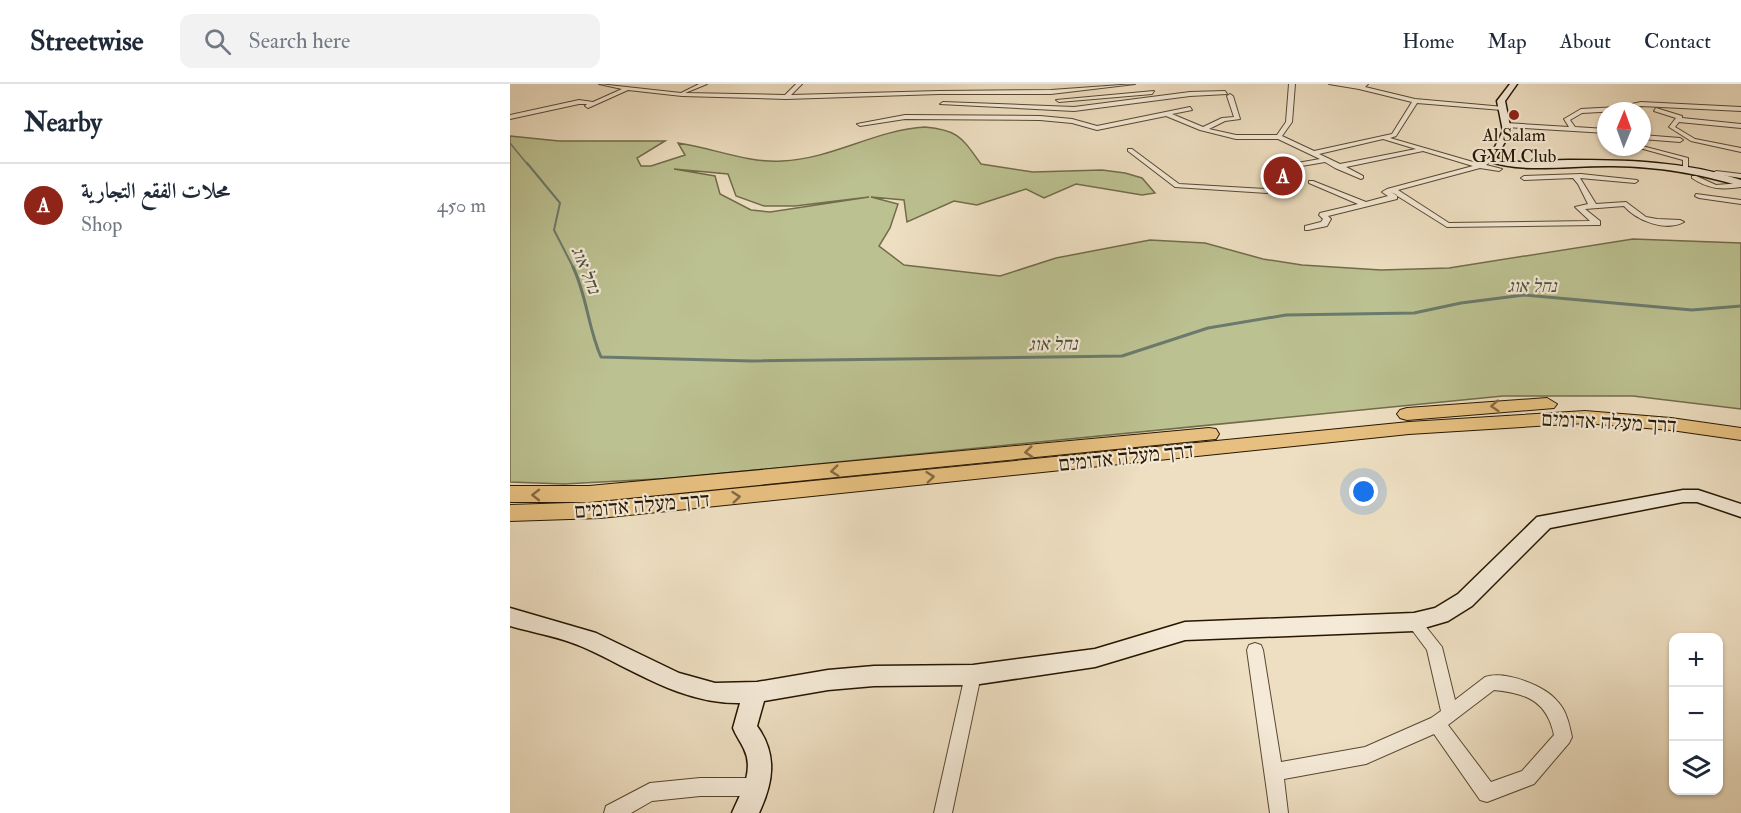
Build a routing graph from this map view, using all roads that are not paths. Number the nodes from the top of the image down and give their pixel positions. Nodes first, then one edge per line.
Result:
1 (602, 84) edge
2 (657, 84) edge
3 (704, 84) edge
4 (799, 84) edge
5 (1132, 84) edge
6 (1292, 84) edge
7 (1332, 84) edge
8 (1370, 84) edge
9 (1514, 84) edge
10 (1359, 87) junction
11 (829, 88) dead end
12 (1186, 88) dead end
13 (627, 89) junction
14 (642, 91) junction
15 (1051, 92) junction
16 (680, 94) junction
17 (788, 95) junction
18 (1059, 100) junction
19 (1415, 101) junction
20 (585, 102) junction
21 (592, 103) junction
22 (943, 104) dead end
23 (1651, 105) edge
24 (567, 106) junction
25 (576, 108) junction
26 (1040, 108) junction
27 (1502, 108) junction
28 (1651, 108) edge
29 (1065, 109) junction
30 (1190, 109) dead end
31 (1741, 109) edge
32 (552, 110) junction
33 (1597, 110) edge
34 (1168, 115) junction
35 (510, 118) edge
36 (1040, 118) junction
37 (1680, 118) junction
38 (1741, 118) edge
39 (860, 124) dead end
40 (1506, 124) junction
41 (1741, 126) edge
42 (1572, 128) junction
43 (1204, 129) junction
44 (1597, 130) edge
45 (1279, 137) junction
46 (1651, 137) edge
47 (1385, 138) junction
48 (1680, 140) dead end
49 (1424, 149) junction
50 (1130, 150) dead end
51 (1651, 150) edge
52 (1741, 150) edge
53 (1311, 154) junction
54 (1491, 158) junction
55 (1322, 160) junction
56 (1577, 164) junction
57 (1481, 166) junction
58 (1337, 167) junction
59 (1685, 167) junction
60 (1499, 169) dead end
61 (1716, 173) junction
62 (1574, 176) junction
63 (1741, 176) edge
64 (1361, 177) dead end
65 (1589, 177) junction
66 (1694, 177) dead end
67 (1524, 178) dead end
68 (1635, 181) dead end
69 (1311, 182) dead end
70 (1741, 184) edge
71 (1392, 189) junction
72 (1699, 196) dead end
73 (1741, 202) edge
74 (1364, 204) junction
75 (1595, 207) junction
76 (1680, 222) dead end
77 (1308, 228) dead end
78 (1741, 421) edge
79 (1741, 434) edge
80 (510, 494) edge
81 (1741, 511) edge
82 (510, 513) edge
83 (510, 617) edge
84 (1414, 622) junction
85 (1255, 650) dead end
86 (973, 675) junction
87 (757, 692) junction
88 (1444, 719) junction
89 (1274, 772) junction
90 (757, 787) junction
91 (613, 813) edge
92 (745, 813) edge
93 (943, 813) edge
94 (1279, 813) edge

1 - 13 street
2 - 14 street
3 - 16 street
4 - 17 street
5 - 15 street
6 - 45 street
7 - 10 street
8 - 10 street
9 - 27 street
10 - 19 street
11 - 17 street
12 - 18 street
13 - 14 street
13 - 20 street
13 - 21 street
14 - 16 street
15 - 17 street
15 - 18 street
16 - 17 street
18 - 29 street
19 - 27 street
19 - 47 street
20 - 21 street
20 - 24 street
21 - 25 street
22 - 26 street
23 - 31 street
24 - 25 street
24 - 32 street
25 - 35 street
26 - 29 street
26 - 36 street
27 - 40 street
28 - 37 street
29 - 43 street
30 - 34 street
32 - 35 street
32 - 35 street
33 - 42 street
34 - 36 street
34 - 43 street
36 - 39 street
37 - 38 street
37 - 41 street
37 - 52 street
40 - 42 street
40 - 54 street
42 - 44 street
43 - 45 street
45 - 53 street
46 - 48 street
47 - 49 street
47 - 53 street
49 - 57 street
49 - 58 street
50 - 55 street
51 - 59 street
53 - 55 street
54 - 56 street
54 - 57 street
55 - 58 street
56 - 59 street
56 - 65 street
57 - 60 street
57 - 71 street
58 - 64 street
59 - 61 street
61 - 63 street
61 - 70 street
62 - 65 street
62 - 67 street
62 - 75 street
65 - 68 street
66 - 70 street
69 - 74 street
71 - 74 street
71 - 75 street
72 - 73 street
74 - 77 street
75 - 76 street
78 -> 80 highway, דרך מעלה אדומים
82 -> 79 highway, דרך מעלה אדומים
81 - 84 street
83 - 87 street
84 - 86 street
84 - 88 street
85 - 89 street
86 - 87 street
86 - 93 street
87 - 90 street
88 - 88 street
88 - 89 street
89 - 94 street
90 - 91 street
90 - 92 street

